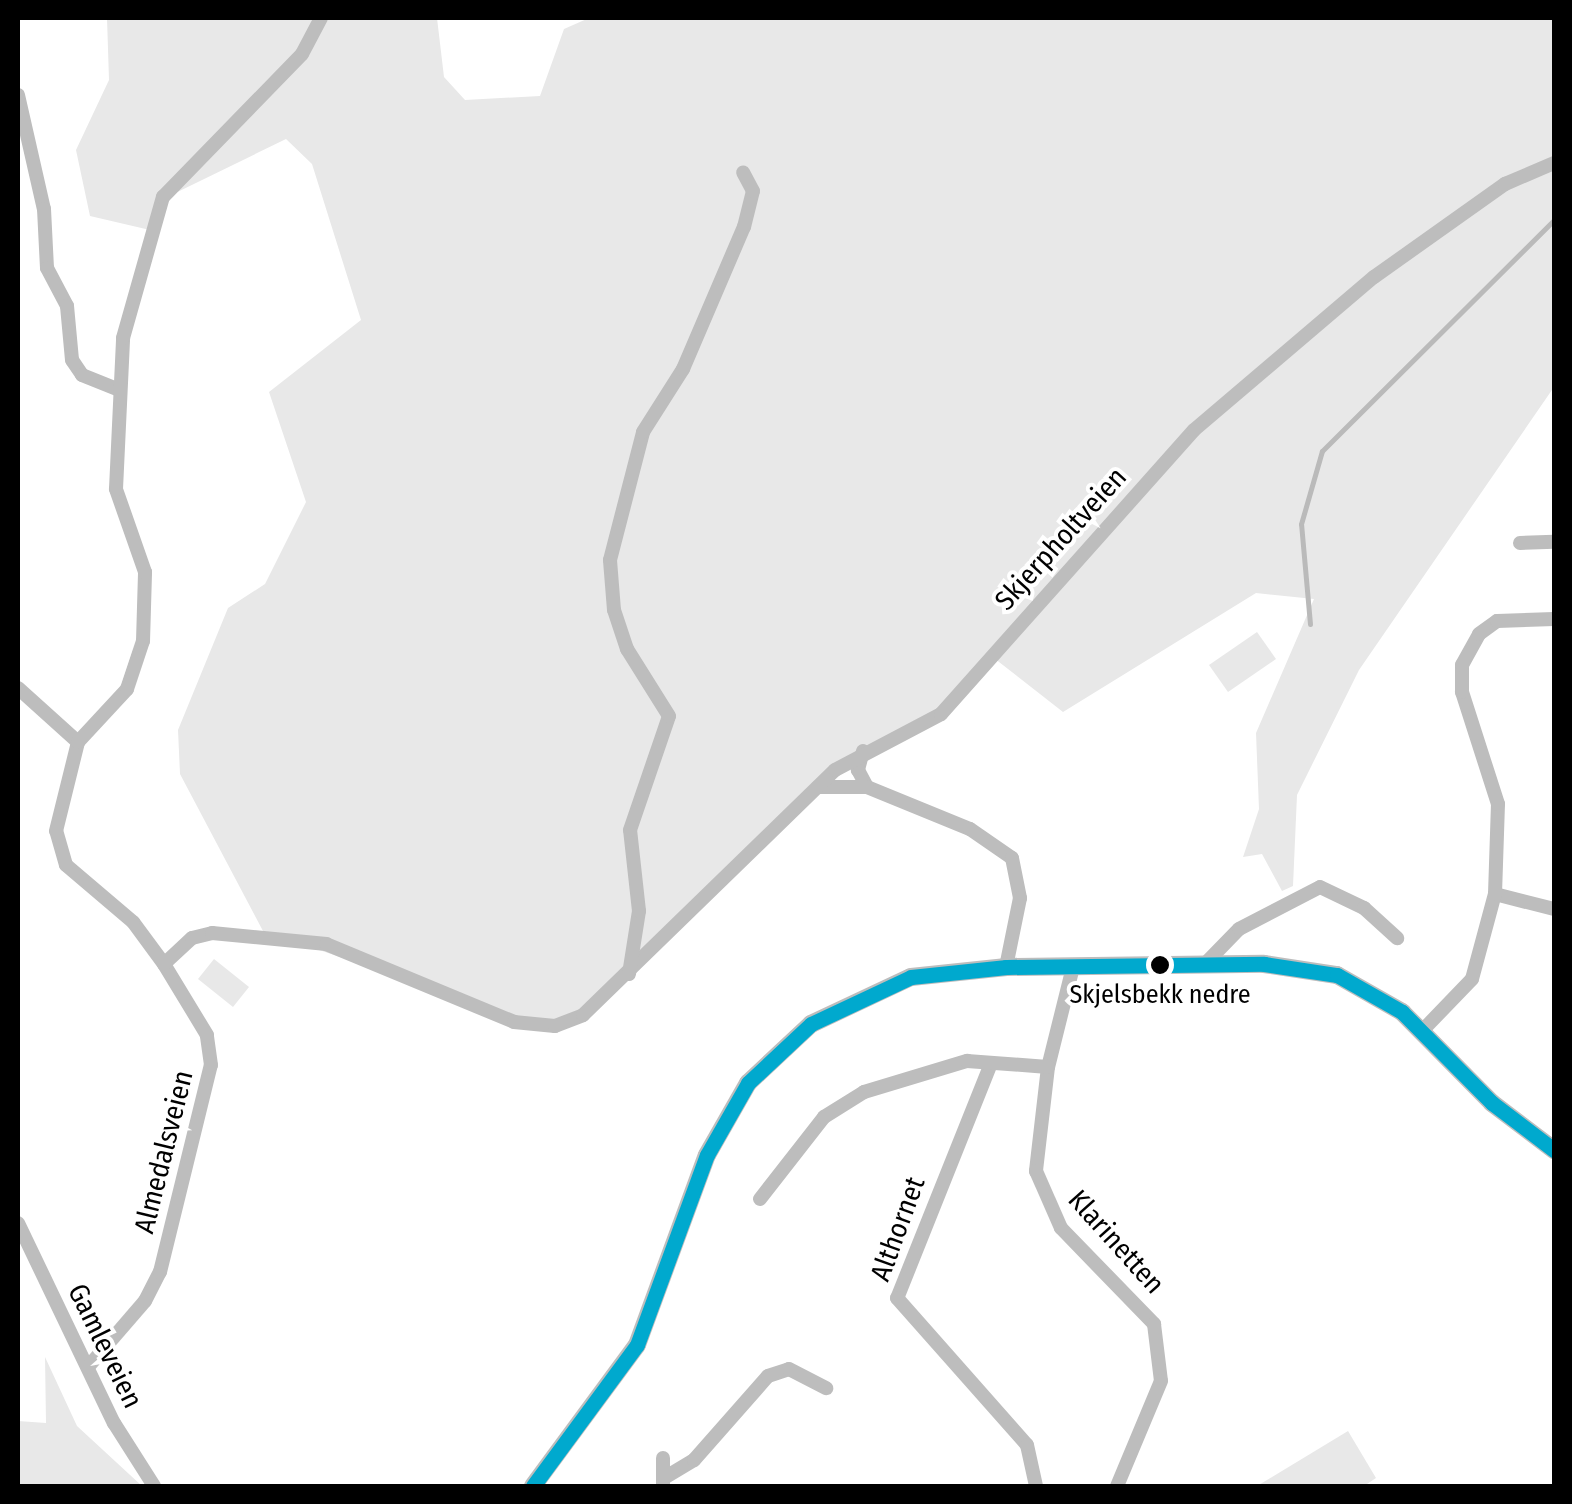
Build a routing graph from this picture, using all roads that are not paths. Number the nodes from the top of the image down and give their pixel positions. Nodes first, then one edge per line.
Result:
1 (322, 18) edge
2 (18, 95) edge
3 (1554, 163) edge
4 (743, 172) dead end
5 (116, 389) junction
6 (1554, 542) edge
7 (1520, 543) dead end
8 (1554, 619) edge
9 (18, 688) edge
10 (78, 742) junction
11 (863, 751) junction
12 (818, 787) junction
13 (867, 787) junction
14 (1495, 894) junction
15 (1554, 909) edge
16 (1397, 938) dead end
17 (164, 964) junction
18 (1204, 966) junction
19 (1006, 967) junction
20 (1073, 967) junction
21 (629, 974) junction
22 (1422, 1030) junction
23 (990, 1066) junction
24 (1048, 1067) junction
25 (1554, 1150) edge
26 (760, 1199) dead end
27 (18, 1223) edge
28 (88, 1367) junction
29 (826, 1388) dead end
30 (663, 1458) dead end
31 (663, 1482) edge
32 (154, 1486) edge
33 (533, 1486) edge
34 (1036, 1486) edge
35 (1117, 1486) edge

1 - 5 street, Almedalsveien
2 - 5 street
3 - 11 street, Skjerpholtveien
4 - 21 street
5 - 10 street, Almedalsveien
6 - 7 street
8 - 14 street
9 - 10 street
10 - 17 street, Almedalsveien
11 - 12 street, Skjerpholtveien
11 - 13 street
12 - 13 street
12 - 21 street, Skjerpholtveien
13 - 19 street
14 - 15 street
14 - 22 street
16 - 18 street
17 - 21 street, Skjerpholtveien
17 - 28 street, Almedalsveien
18 - 20 street
18 - 22 street
19 - 20 street
19 - 33 street
20 - 24 street, Klarinetten
22 - 25 street
23 - 24 street
23 - 26 street
23 - 34 street, Althornet
24 - 35 street, Klarinetten
27 - 28 street, Gamleveien
28 - 32 street, Gamleveien
29 - 31 street
30 - 31 street

